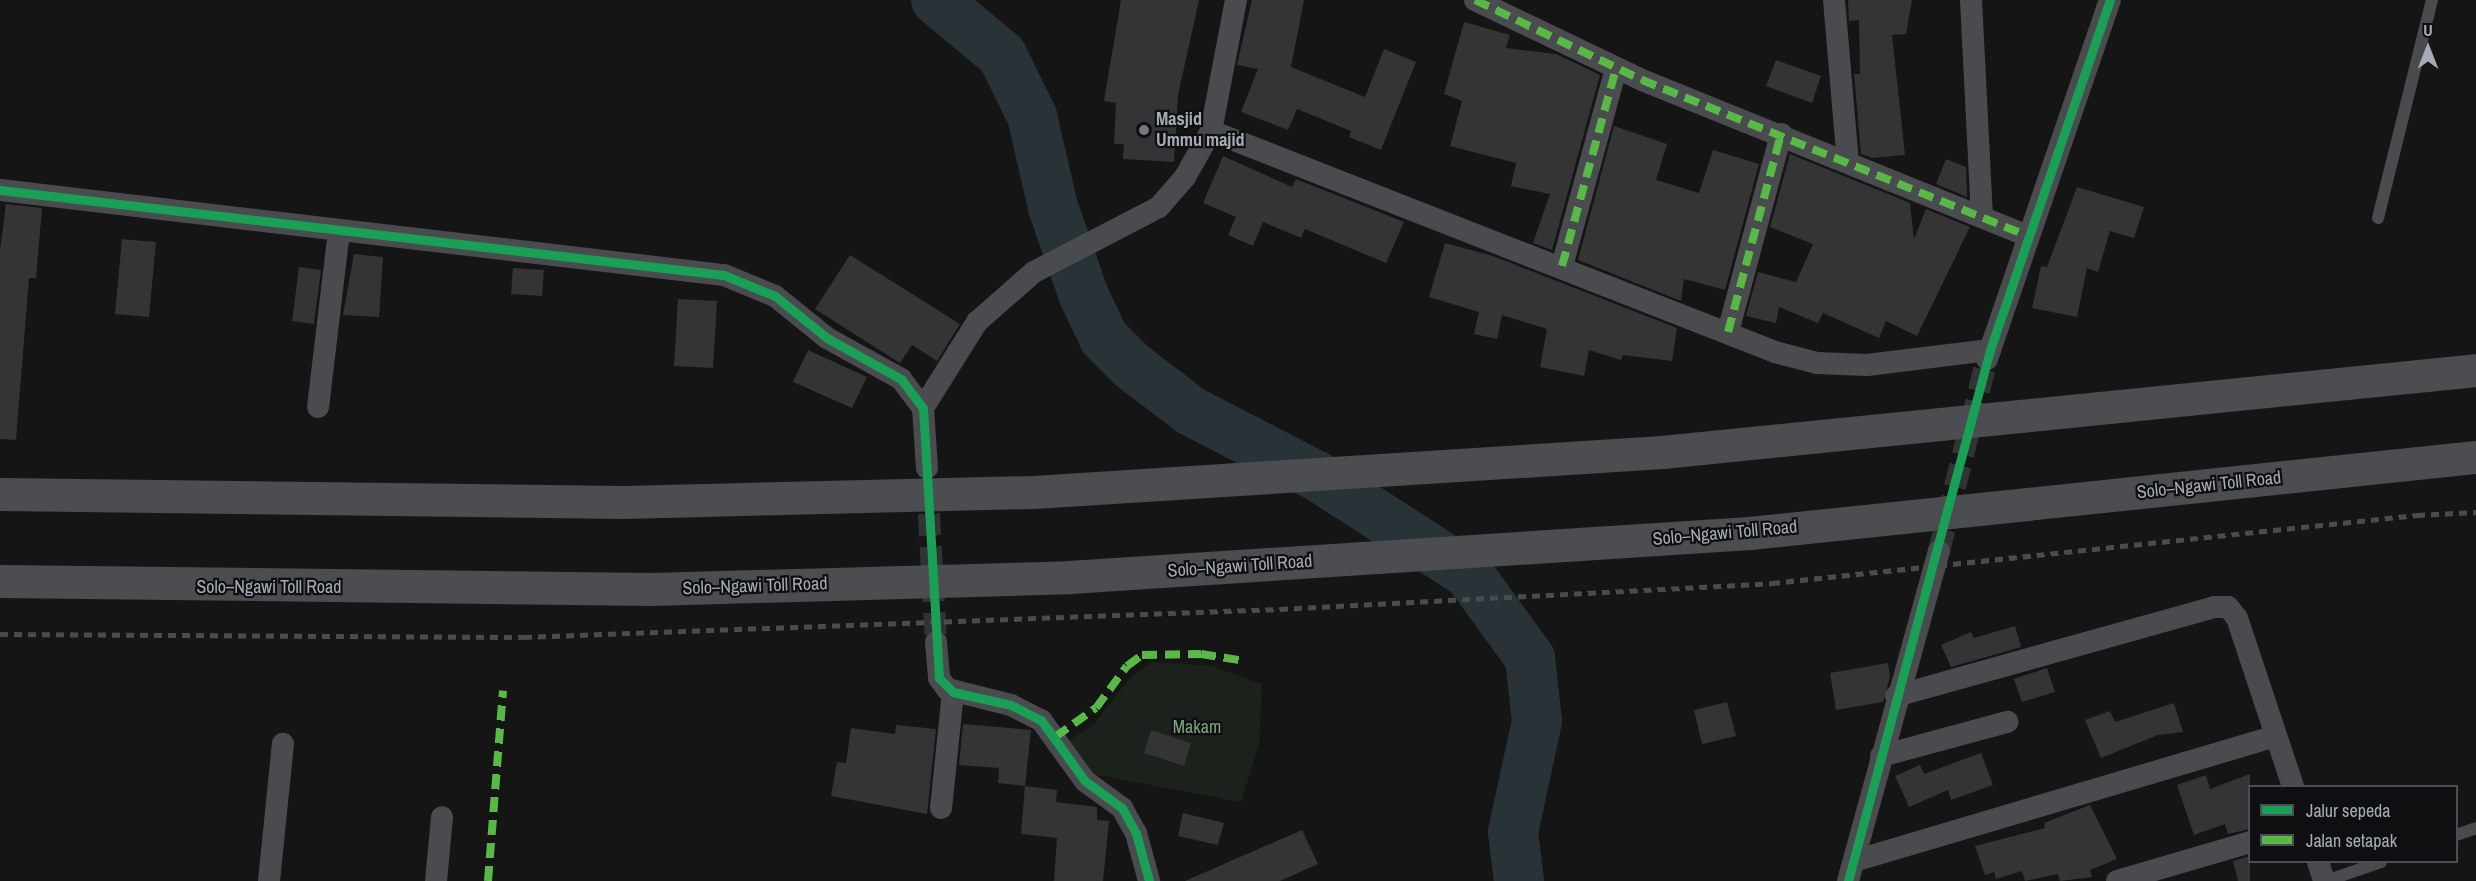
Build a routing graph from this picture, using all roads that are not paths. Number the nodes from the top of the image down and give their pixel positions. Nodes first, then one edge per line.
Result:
1 (1236, 0) edge
2 (1475, 0) edge
3 (1834, 0) edge
4 (1971, 0) edge
5 (2110, 0) edge
6 (2432, 0) edge
7 (1616, 68) junction
8 (1211, 131) junction
9 (1781, 134) junction
10 (1848, 162) junction
11 (0, 190) edge
12 (1982, 217) junction
13 (2378, 218) dead end
14 (339, 230) junction
15 (2026, 235) junction
16 (1562, 266) junction
17 (1728, 332) junction
18 (2476, 370) edge
19 (318, 407) dead end
20 (923, 408) junction
21 (2476, 457) edge
22 (927, 468) tunnel mouth
23 (0, 494) edge
24 (1939, 551) tunnel mouth
25 (0, 581) edge
26 (936, 642) tunnel mouth
27 (953, 692) junction
28 (1896, 696) junction
29 (2007, 722) dead end
30 (2276, 736) junction
31 (282, 744) dead end
32 (1881, 756) junction
33 (2293, 785) edge
34 (941, 808) dead end
35 (441, 817) dead end
36 (2476, 828) edge
37 (2458, 835) edge
38 (2248, 843) edge
39 (2319, 863) edge
40 (2375, 863) edge
41 (1851, 871) edge
42 (269, 881) edge
43 (436, 881) edge
44 (1149, 881) edge
45 (2117, 881) edge
46 (2325, 881) edge

1 - 8 street
2 - 7 street
3 - 10 street
4 - 12 street
5 - 15 street
6 - 13 lane
7 - 9 street
7 - 16 street
8 - 16 street
8 - 20 street
9 - 10 street
9 - 17 street
10 - 12 street
11 - 14 street
12 - 15 street
14 - 19 street
14 - 20 street
15 - 17 street
16 - 17 street
18 - 23 highway
20 - 22 street
21 - 25 highway, Solo–Ngawi Toll Road
24 - 28 street
26 - 27 street
27 - 34 street
27 - 44 street
28 - 30 street
28 - 32 street
29 - 32 street
30 - 33 street
30 - 41 street
31 - 42 street
32 - 41 street
35 - 43 street
36 - 37 lane
38 - 45 street
39 - 46 street
40 - 46 lane

